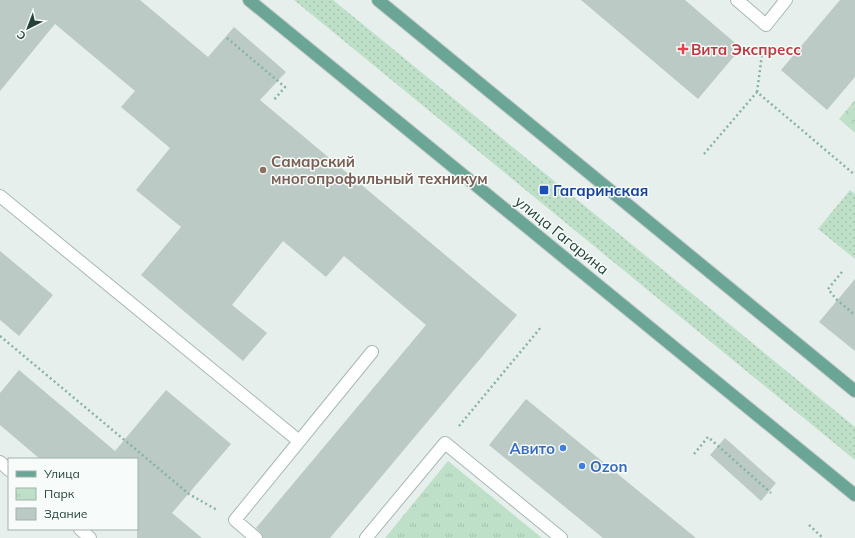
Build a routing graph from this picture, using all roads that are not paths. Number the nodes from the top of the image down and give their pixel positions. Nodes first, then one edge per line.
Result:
1 (249, 0) edge
2 (378, 0) edge
3 (737, 0) edge
4 (786, 0) edge
5 (0, 196) edge
6 (372, 352) dead end
7 (855, 391) edge
8 (299, 441) junction
9 (0, 462) edge
10 (8, 469) edge
11 (855, 495) edge
12 (81, 530) edge
13 (90, 538) edge
14 (256, 538) edge
15 (366, 538) edge
16 (561, 538) edge

1 - 11 main road, улица Гагарина
2 - 7 main road
3 - 4 lane
5 - 8 lane
6 - 8 lane
8 - 14 lane
9 - 10 lane
12 - 13 lane
15 - 16 lane

